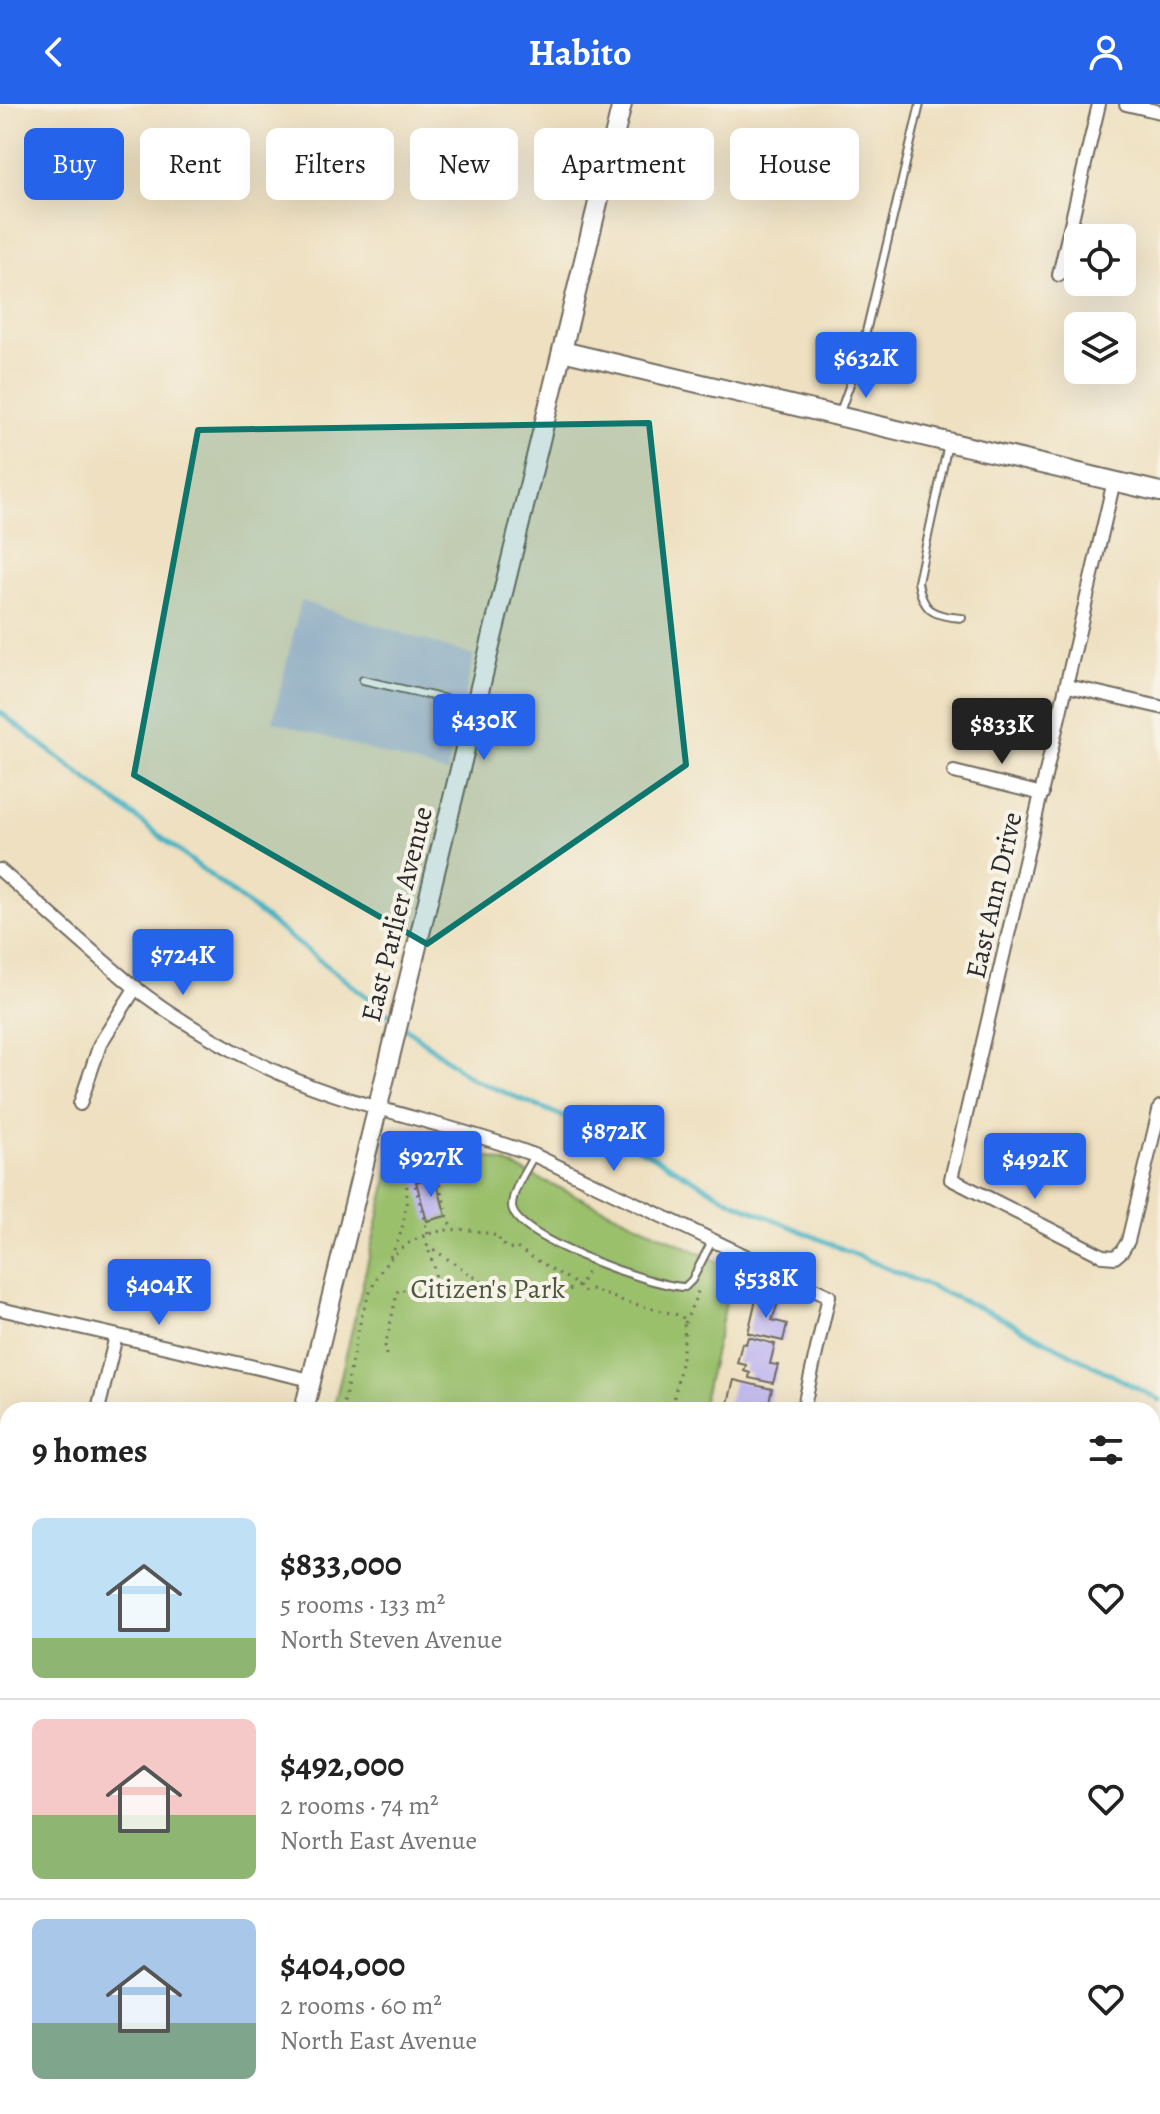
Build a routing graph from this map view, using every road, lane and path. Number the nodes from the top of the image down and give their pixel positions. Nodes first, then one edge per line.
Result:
1 (622, 104) edge
2 (920, 104) edge
3 (1099, 104) edge
4 (1126, 104) edge
5 (1160, 112) edge
6 (1059, 275) dead end
7 (562, 351) junction
8 (839, 415) junction
9 (948, 441) junction
10 (1114, 481) junction
11 (1160, 492) edge
12 (962, 618) dead end
13 (363, 680) dead end
14 (1068, 686) junction
15 (476, 706) junction
16 (1160, 707) edge
17 (954, 772) dead end
18 (1042, 794) junction
19 (0, 870) edge
20 (136, 987) junction
21 (80, 1104) dead end
22 (378, 1107) junction
23 (1160, 1107) edge
24 (400, 1134) dead end
25 (534, 1155) junction
26 (406, 1167) junction
27 (424, 1179) junction
28 (451, 1230) junction
29 (426, 1235) junction
30 (713, 1239) junction
31 (427, 1245) junction
32 (388, 1260) junction
33 (592, 1260) junction
34 (700, 1287) dead end
35 (577, 1288) junction
36 (430, 1296) junction
37 (493, 1296) junction
38 (690, 1308) junction
39 (0, 1309) edge
40 (678, 1313) junction
41 (685, 1323) junction
42 (116, 1336) junction
43 (386, 1355) dead end
44 (311, 1380) junction
45 (100, 1402) edge
46 (306, 1402) edge
47 (344, 1402) edge
48 (673, 1402) edge
49 (805, 1402) edge

1 - 7 street, East Parlier Avenue
2 - 8 lane
3 - 6 street
4 - 5 street
7 - 8 street
7 - 15 street, East Parlier Avenue
8 - 9 street
9 - 10 street
9 - 12 lane
10 - 11 street
10 - 14 street, East Ann Drive
13 - 15 lane
14 - 16 street
14 - 18 street, East Ann Drive
15 - 22 street, East Parlier Avenue
17 - 18 street
18 - 23 street, East Ann Drive
19 - 20 street
20 - 21 street
20 - 22 street
22 - 25 street
22 - 44 street, East Parlier Avenue
24 - 26 path
25 - 30 street
25 - 33 lane
26 - 27 path
26 - 32 path
27 - 28 path
27 - 29 path
28 - 29 path
28 - 35 path
29 - 31 path
29 - 32 path
30 - 33 lane
30 - 49 street
31 - 36 path
31 - 37 path
32 - 47 path
33 - 35 path
34 - 38 path
35 - 37 path
35 - 40 path
36 - 37 path
36 - 43 path
38 - 40 path
38 - 41 path
39 - 42 street
40 - 41 path
41 - 48 path
42 - 44 street
42 - 45 street
44 - 46 street, East Parlier Avenue

